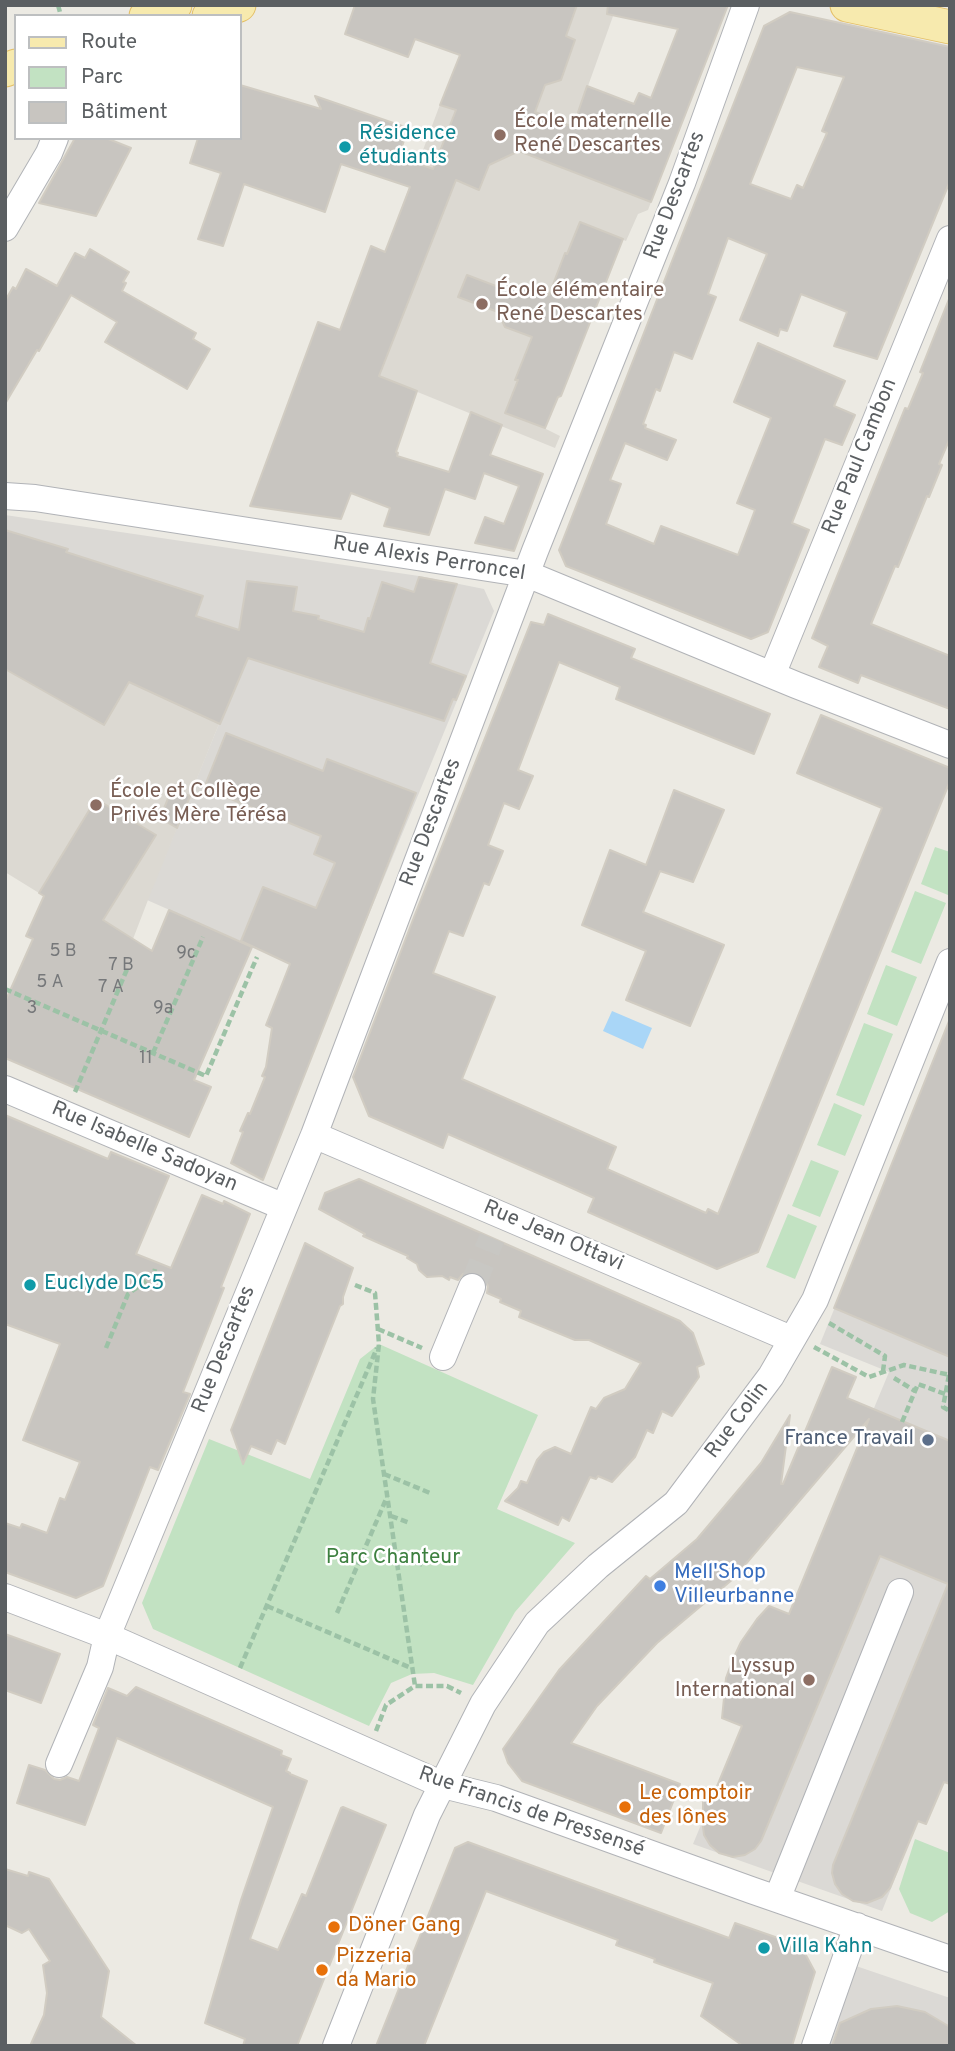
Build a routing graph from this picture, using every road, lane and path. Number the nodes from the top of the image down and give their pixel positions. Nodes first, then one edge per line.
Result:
1 (175, 5) edge
2 (239, 5) edge
3 (746, 5) edge
4 (847, 5) edge
5 (151, 14) edge
6 (214, 14) edge
7 (950, 27) edge
8 (54, 140) edge
9 (5, 228) edge
10 (950, 239) edge
11 (5, 496) edge
12 (527, 574) junction
13 (772, 675) junction
14 (950, 744) edge
15 (203, 937) dead end
16 (257, 957) dead end
17 (950, 962) edge
18 (128, 967) dead end
19 (5, 989) edge
20 (153, 1053) junction
21 (5, 1088) edge
22 (72, 1099) dead end
23 (314, 1135) junction
24 (284, 1208) junction
25 (155, 1269) dead end
26 (355, 1285) dead end
27 (472, 1287) tunnel mouth
28 (823, 1320) dead end
29 (377, 1329) junction
30 (802, 1343) junction
31 (379, 1344) junction
32 (106, 1349) dead end
33 (443, 1357) joint
34 (883, 1371) junction
35 (950, 1375) edge
36 (894, 1378) dead end
37 (915, 1391) junction
38 (945, 1394) junction
39 (950, 1411) edge
40 (902, 1422) dead end
41 (384, 1473) junction
42 (430, 1493) dead end
43 (387, 1496) junction
44 (390, 1516) junction
45 (410, 1523) dead end
46 (396, 1554) junction
47 (423, 1565) dead end
48 (900, 1592) dead end
49 (5, 1598) edge
50 (267, 1606) junction
51 (337, 1613) dead end
52 (107, 1636) junction
53 (411, 1668) junction
54 (240, 1669) dead end
55 (415, 1686) junction
56 (483, 1704) junction
57 (368, 1751) junction
58 (59, 1764) dead end
59 (443, 1785) junction
60 (777, 1899) junction
61 (857, 1926) junction
62 (950, 1959) edge
63 (336, 2046) edge
64 (815, 2046) edge

1 - 5 main road
2 - 6 main road
3 - 12 street, Rue Descartes
4 - 7 main road
8 - 9 street
10 - 13 street, Rue Paul Cambon
11 - 12 street, Rue Alexis Perroncel
12 - 13 street, Rue Alexis Perroncel
12 - 23 street, Rue Descartes
13 - 14 street, Rue Alexis Perroncel
15 - 20 path
16 - 20 path
17 - 30 street, Rue Colin
18 - 22 path
19 - 20 path
21 - 24 street, Rue Isabelle Sadoyan
23 - 24 street, Rue Descartes
23 - 30 street, Rue Jean Ottavi
24 - 52 street, Rue Descartes
25 - 32 path
26 - 29 path
27 - 33 street
28 - 34 path
29 - 31 path
29 - 33 path
30 - 34 path
30 - 56 street, Rue Colin
31 - 41 path
31 - 50 path
34 - 35 path
35 - 38 path
36 - 37 path
37 - 38 path
37 - 40 path
38 - 39 path
41 - 42 path
41 - 43 path
43 - 44 path
43 - 51 path
44 - 45 path
44 - 46 path
46 - 47 path
46 - 53 path
48 - 60 street
49 - 52 street, Rue Francis de Pressensé
50 - 53 path
50 - 54 path
52 - 57 street, Rue Francis de Pressensé
52 - 58 street, Rue Descartes
53 - 55 path
55 - 56 path
55 - 57 path
56 - 59 street, Rue Colin
57 - 59 street, Rue Francis de Pressensé
59 - 60 street, Rue Francis de Pressensé
59 - 63 street, Rue Colin
60 - 61 street, Rue Francis de Pressensé
61 - 62 street, Rue Francis de Pressensé
61 - 64 street

